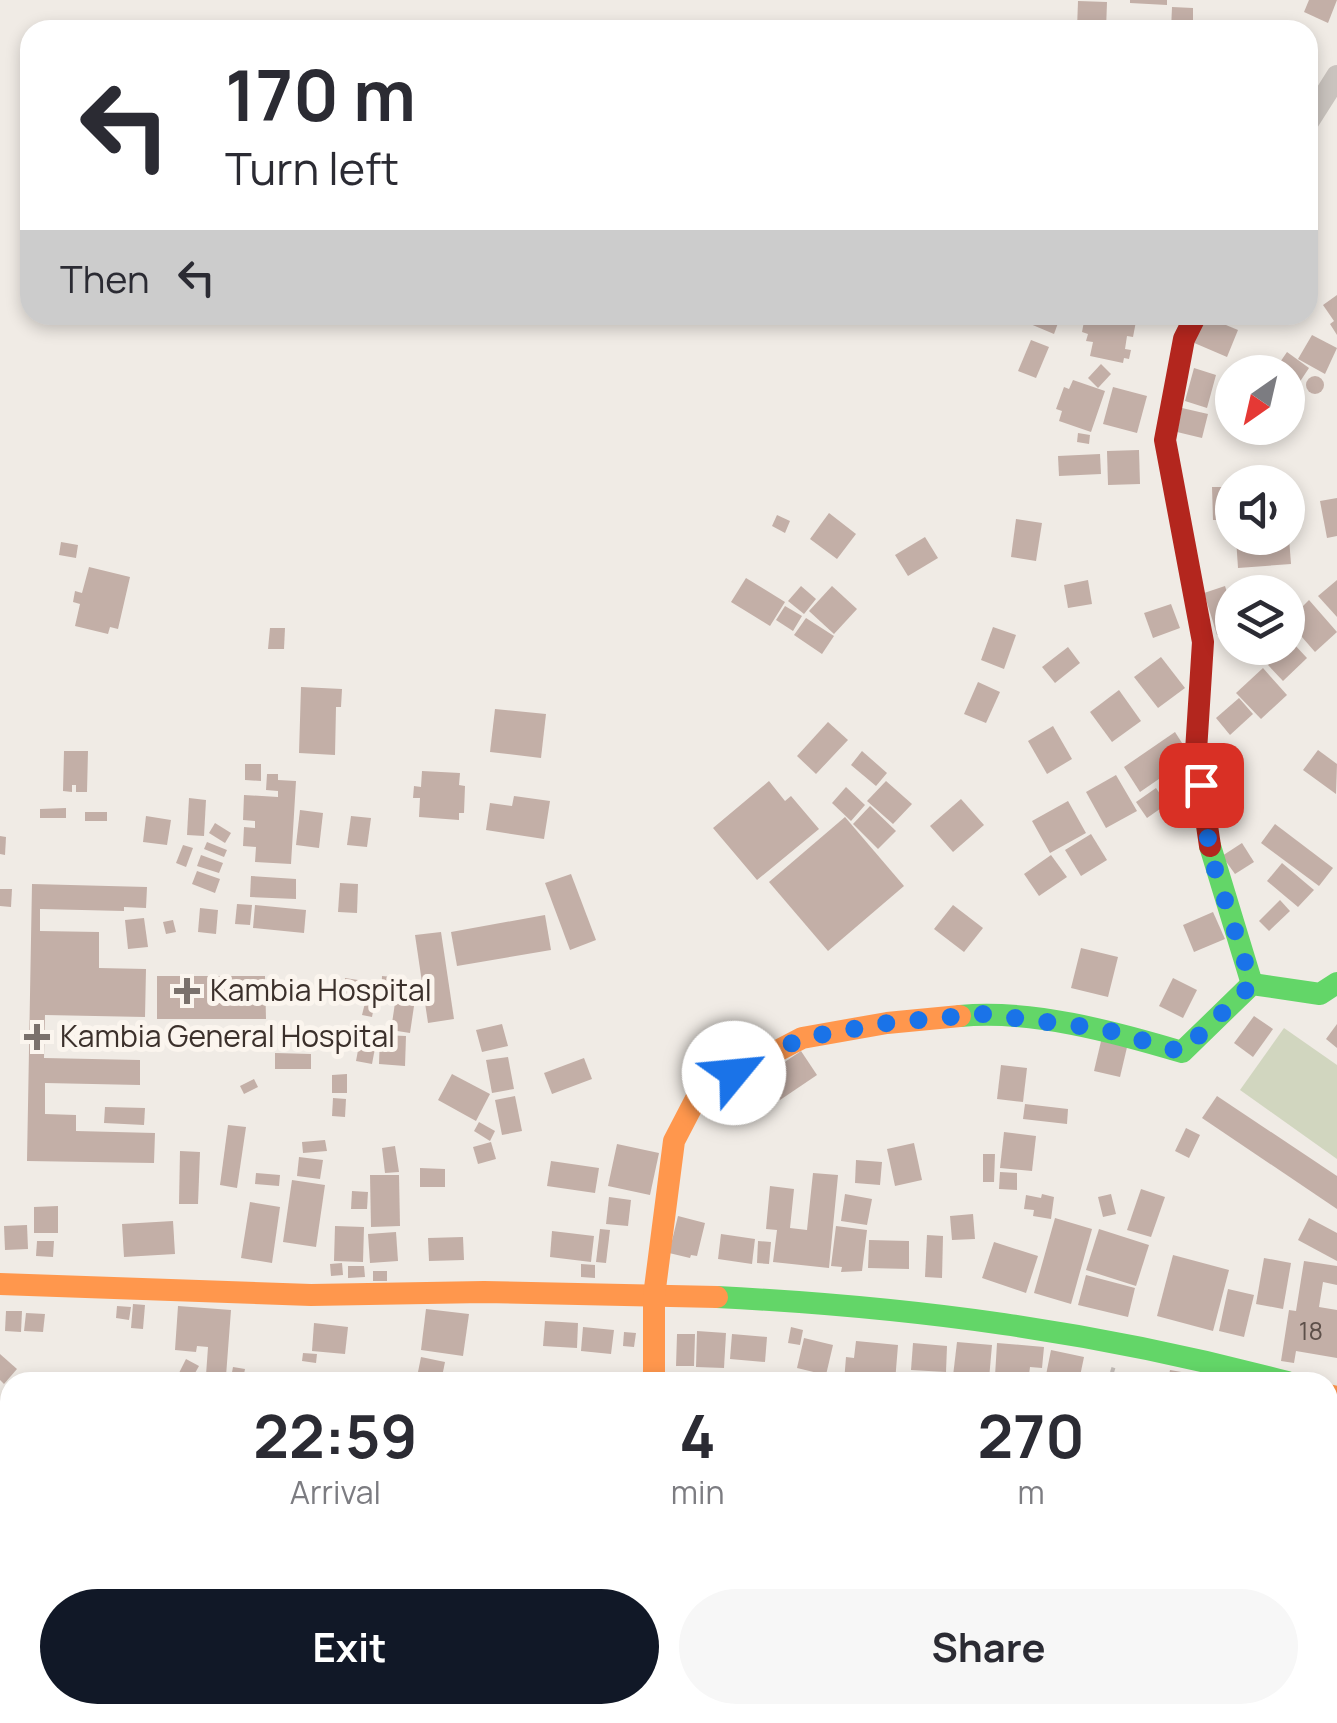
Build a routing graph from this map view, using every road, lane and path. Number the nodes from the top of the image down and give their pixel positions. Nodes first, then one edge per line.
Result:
1 (1337, 76) edge
2 (1318, 106) edge
3 (1191, 325) edge
4 (1337, 983) edge
5 (1252, 984) junction
6 (0, 1284) edge
7 (654, 1296) junction
8 (654, 1372) edge
9 (1253, 1372) edge

1 - 2 street
3 - 5 street
4 - 5 street
5 - 7 street
6 - 7 street
7 - 8 street
7 - 9 street

